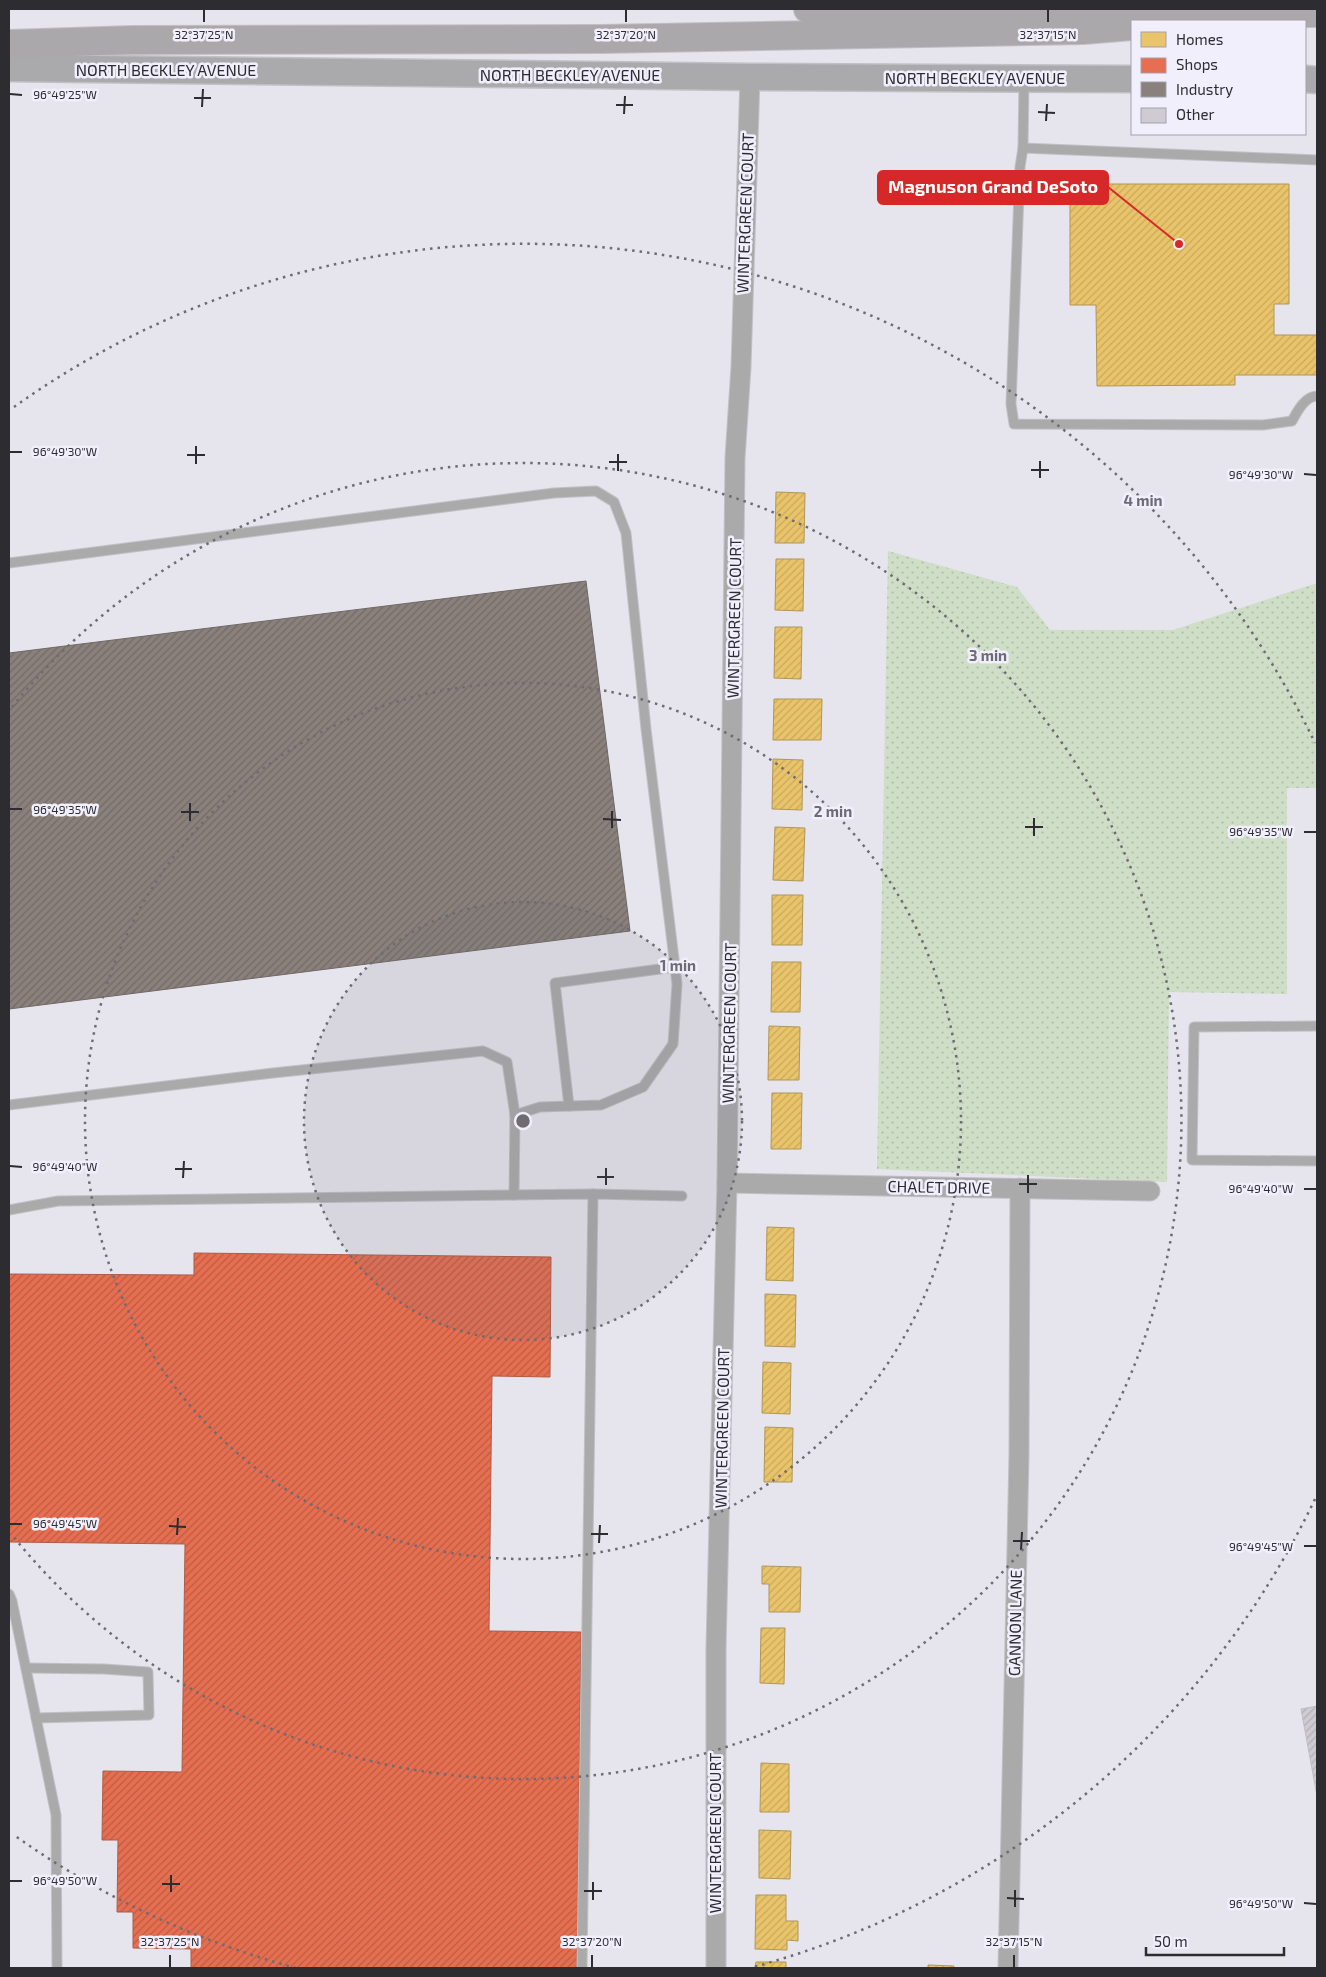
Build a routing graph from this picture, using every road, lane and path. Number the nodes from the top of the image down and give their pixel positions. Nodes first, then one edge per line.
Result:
1 (808, 9) edge
2 (1317, 13) edge
3 (1218, 20) edge
4 (1131, 26) edge
5 (9, 44) edge
6 (9, 68) edge
7 (750, 78) junction
8 (1024, 78) junction
9 (1131, 79) edge
10 (1023, 148) junction
11 (1317, 160) edge
12 (1317, 396) edge
13 (9, 563) edge
14 (675, 966) junction
15 (1317, 1026) edge
16 (9, 1105) edge
17 (569, 1106) junction
18 (515, 1115) junction
19 (1317, 1160) edge
20 (727, 1183) junction
21 (1020, 1188) junction
22 (1150, 1191) dead end
23 (593, 1194) junction
24 (514, 1195) junction
25 (682, 1196) dead end
26 (9, 1210) edge
27 (10, 1599) edge
28 (26, 1668) junction
29 (36, 1718) junction
30 (57, 1968) edge
31 (582, 1968) edge
32 (716, 1968) edge
33 (1008, 1968) edge

1 - 2 highway
2 - 3 highway
4 - 5 highway
6 - 7 main road, NORTH BECKLEY AVENUE
7 - 8 main road, NORTH BECKLEY AVENUE
7 - 20 street, WINTERGREEN COURT
8 - 9 main road, NORTH BECKLEY AVENUE
8 - 10 lane
10 - 11 lane
10 - 12 lane
13 - 14 lane
14 - 17 lane
14 - 17 lane
15 - 19 lane
16 - 18 lane
17 - 18 lane
18 - 24 lane
20 - 21 street, CHALET DRIVE
20 - 32 street, WINTERGREEN COURT
21 - 22 street, CHALET DRIVE
21 - 33 street, GANNON LANE
23 - 24 lane
23 - 25 lane
23 - 31 lane
24 - 26 lane
27 - 28 lane
28 - 29 lane
28 - 29 lane
29 - 30 lane

